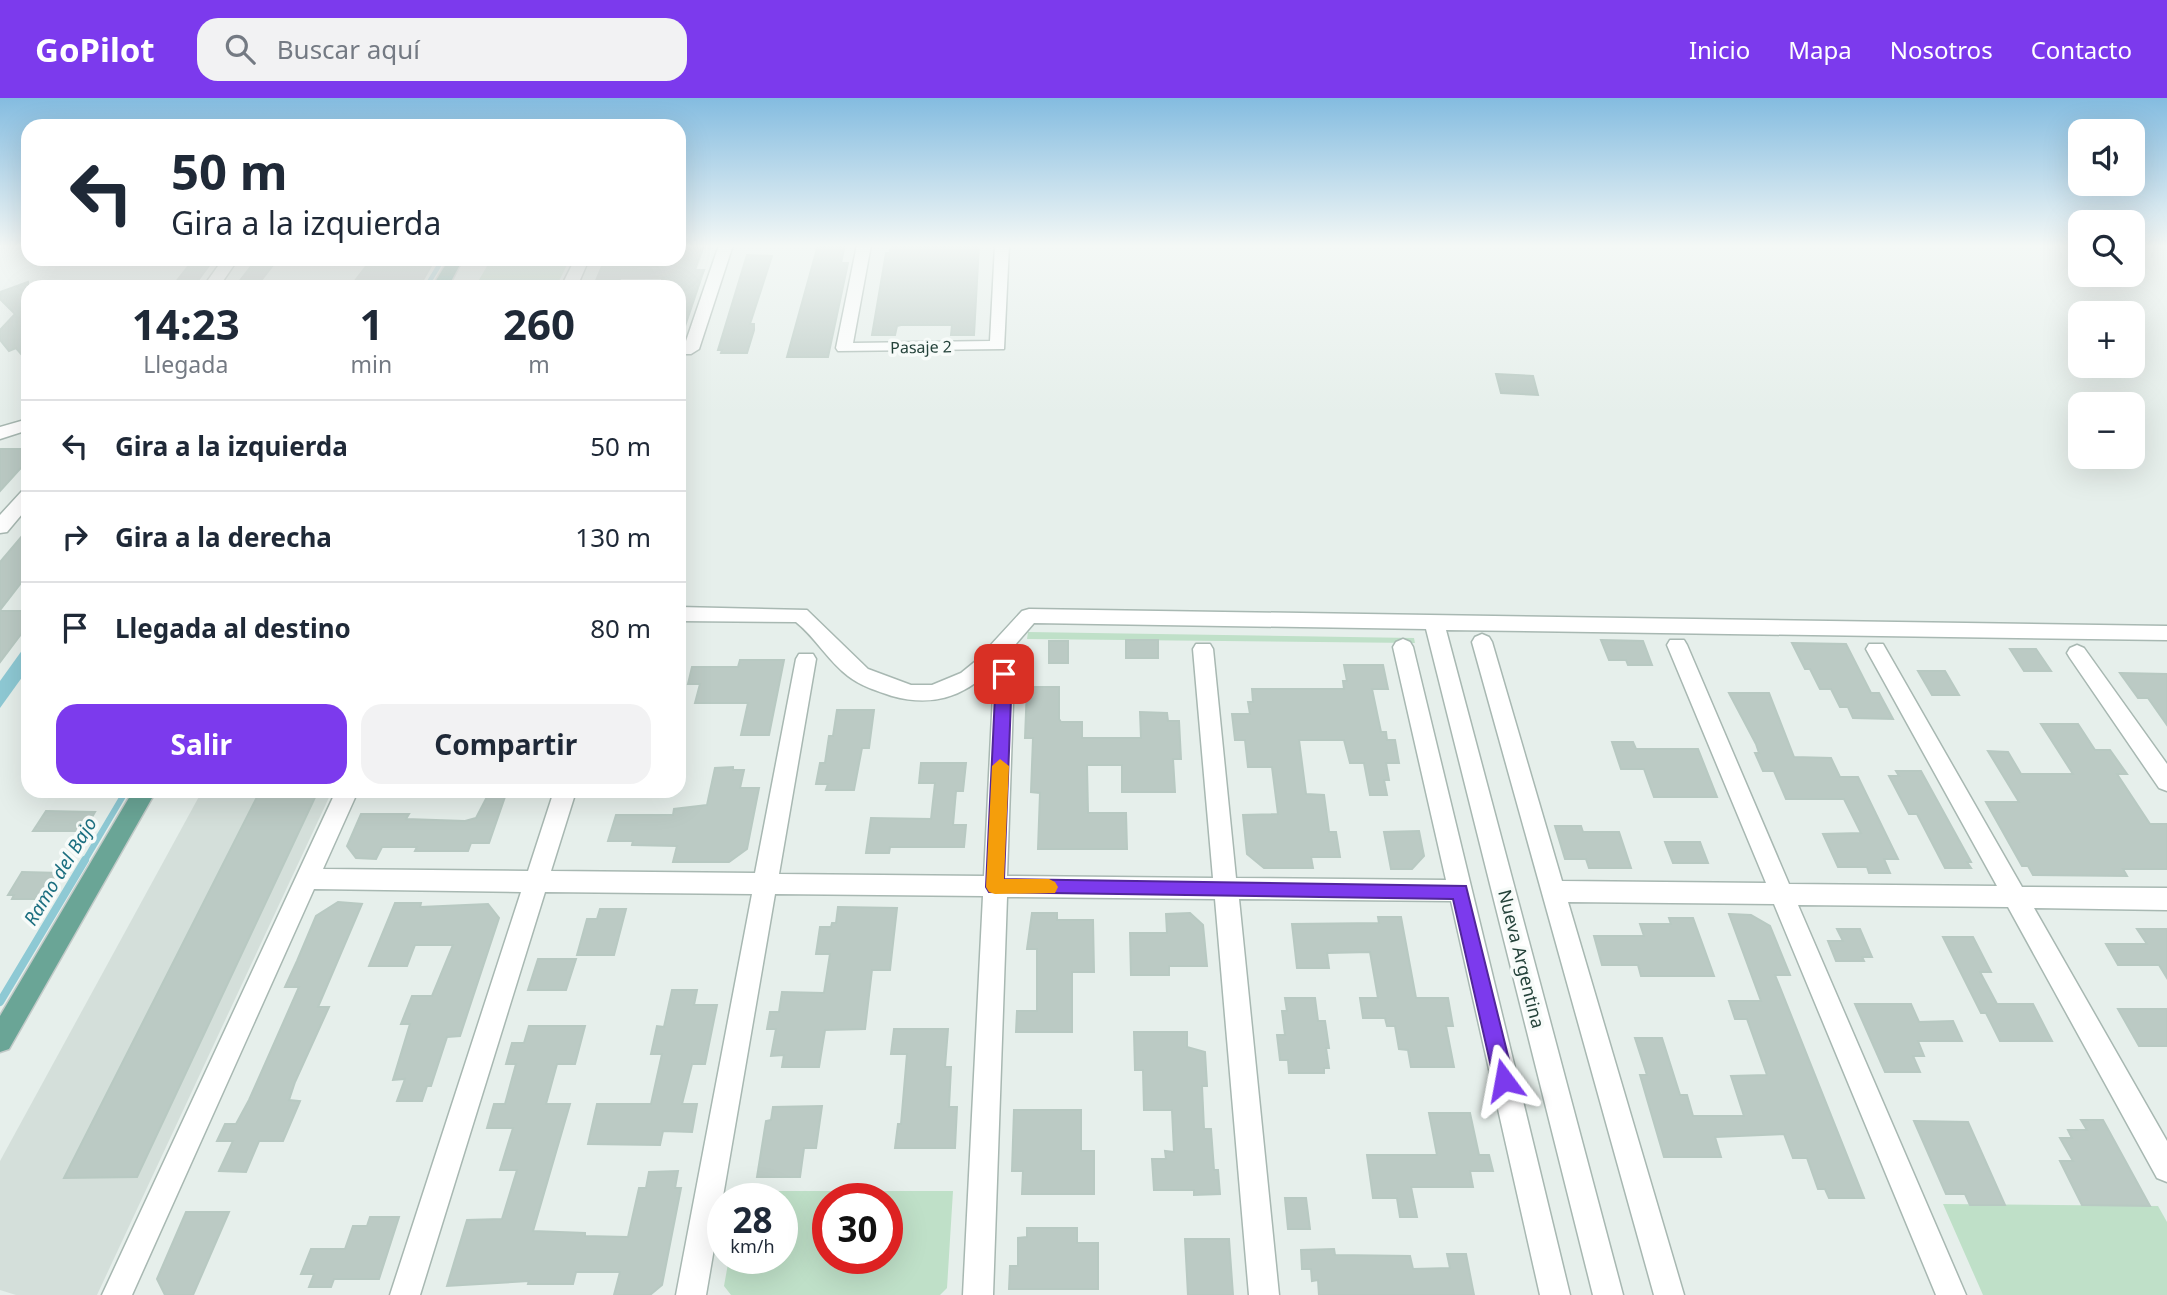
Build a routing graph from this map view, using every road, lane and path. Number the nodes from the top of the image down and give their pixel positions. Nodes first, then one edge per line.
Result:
1 (704, 301) edge
2 (853, 301) edge
3 (1000, 301) edge
4 (686, 346) edge
5 (21, 427) edge
6 (0, 433) edge
7 (21, 503) edge
8 (0, 527) edge
9 (686, 614) edge
10 (1434, 622) junction
11 (2167, 633) edge
12 (1482, 642) dead end
13 (1677, 645) dead end
14 (1403, 647) dead end
15 (1203, 649) dead end
16 (1876, 649) dead end
17 (2077, 653) dead end
18 (806, 659) dead end
19 (1004, 674) dead end
20 (2167, 782) edge
21 (141, 798) edge
22 (344, 798) edge
23 (563, 798) edge
24 (307, 880) junction
25 (536, 882) junction
26 (765, 884) junction
27 (995, 887) junction
28 (1226, 889) junction
29 (1460, 891) junction
30 (1553, 891) junction
31 (1782, 894) junction
32 (2015, 897) junction
33 (2167, 899) edge
34 (0, 1040) edge
35 (2167, 1168) edge
36 (117, 1295) edge
37 (405, 1295) edge
38 (691, 1295) edge
39 (978, 1295) edge
40 (1264, 1295) edge
41 (1555, 1295) edge
42 (1608, 1295) edge
43 (1669, 1295) edge
44 (1951, 1295) edge

1 - 4 street
2 - 3 street, Pasaje 2
5 - 6 street
7 - 8 street
9 - 10 street
10 - 11 street
10 - 42 street, Nueva Argentina
12 - 30 street
13 - 31 street
14 - 29 street
15 - 28 street
16 - 32 street
17 - 20 street
18 - 26 street
19 - 27 street
21 - 34 main road
22 - 24 street
23 - 25 street
24 - 25 street
24 - 36 street
25 - 26 street
25 - 37 street
26 - 27 street
26 - 38 street
27 - 28 street
27 - 39 street
28 - 29 street
28 - 40 street
29 - 41 street
30 - 31 street
30 - 43 street
31 - 32 street
31 - 44 street
32 - 33 street
32 - 35 street

